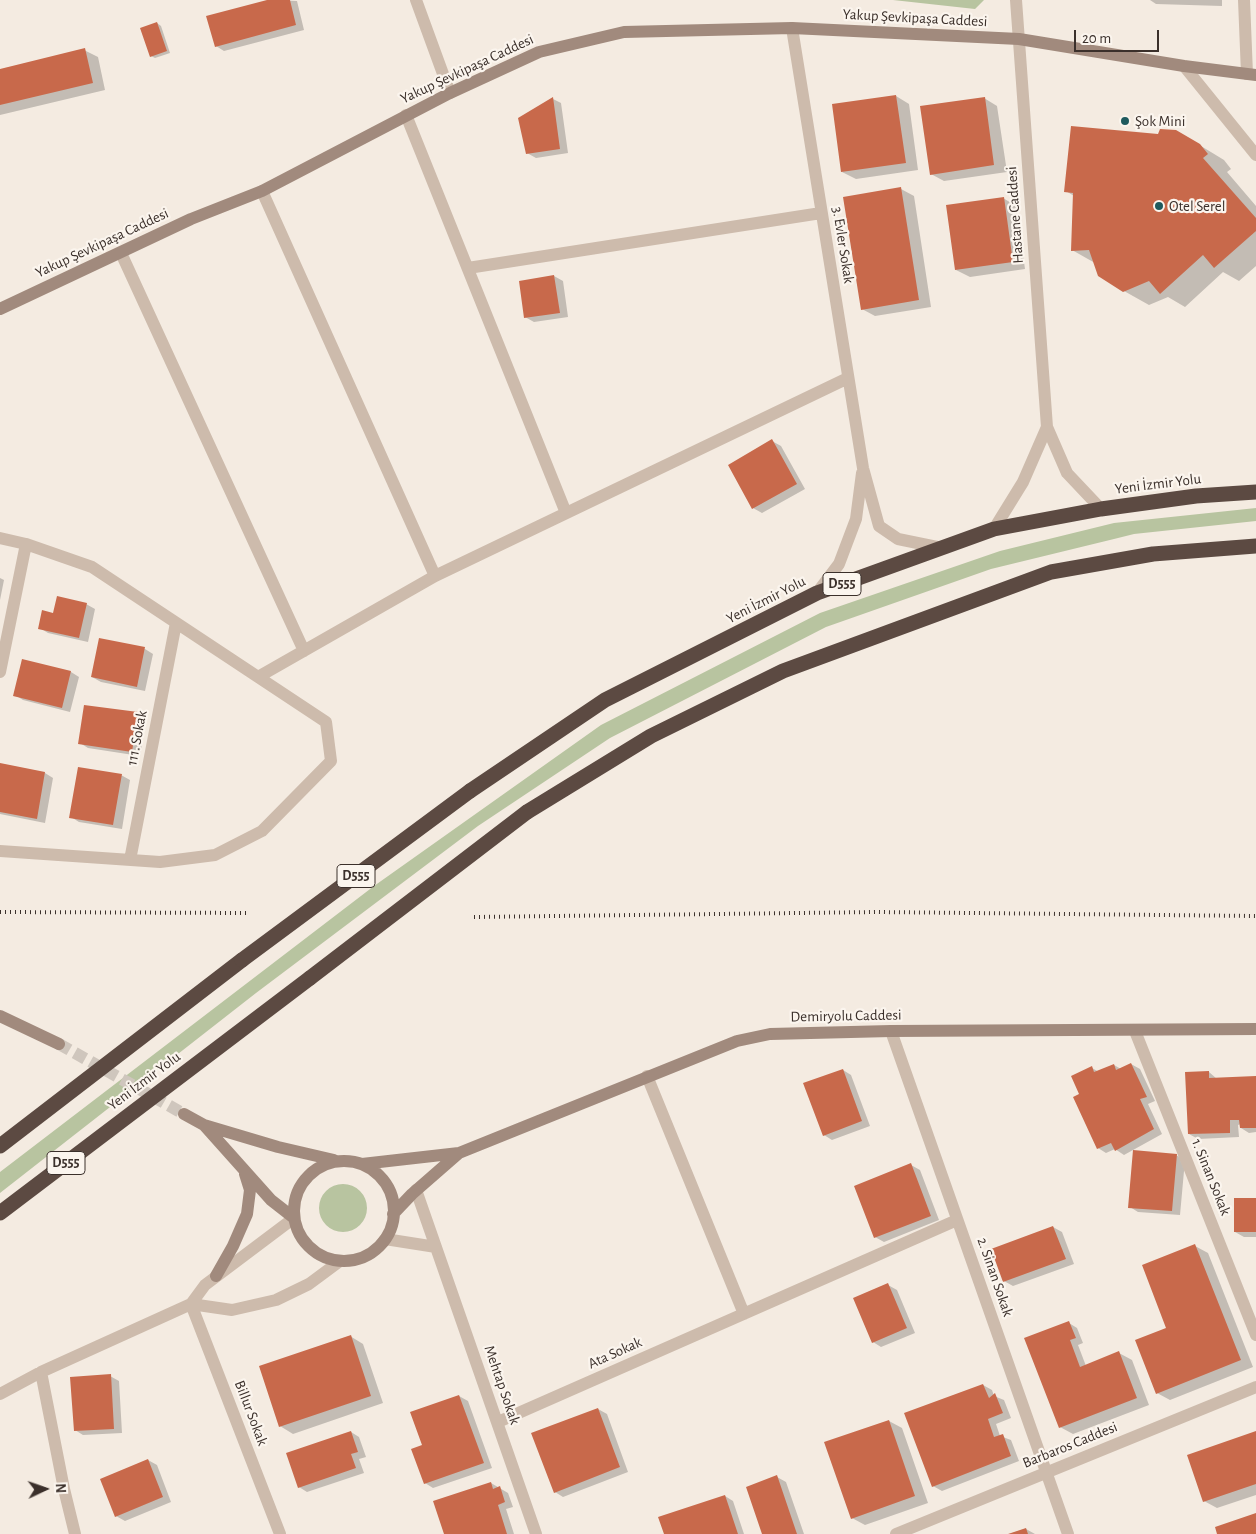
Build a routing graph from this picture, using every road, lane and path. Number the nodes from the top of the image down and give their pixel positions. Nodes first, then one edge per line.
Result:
1 (416, 0) edge
2 (1016, 0) edge
3 (1244, 0) edge
4 (792, 28) junction
5 (1019, 39) junction
6 (1184, 66) junction
7 (1252, 74) edge
8 (450, 93) junction
9 (406, 115) junction
10 (1256, 154) edge
11 (262, 192) junction
12 (821, 213) junction
13 (121, 252) junction
14 (468, 268) junction
15 (0, 309) edge
16 (848, 378) junction
17 (1047, 427) junction
18 (863, 468) junction
19 (1256, 492) edge
20 (1101, 509) junction
21 (566, 512) junction
22 (994, 529) junction
23 (0, 538) edge
24 (26, 544) junction
25 (1256, 546) edge
26 (942, 548) junction
27 (435, 576) junction
28 (817, 593) junction
29 (176, 622) junction
30 (304, 651) junction
31 (0, 672) edge
32 (258, 677) junction
33 (0, 851) edge
34 (130, 860) junction
35 (0, 1016) edge
36 (1256, 1029) edge
37 (891, 1031) junction
38 (1135, 1031) junction
39 (58, 1044) tunnel mouth
40 (647, 1076) junction
41 (184, 1114) tunnel mouth
42 (204, 1125) junction
43 (0, 1146) edge
44 (459, 1153) junction
45 (337, 1160) junction
46 (362, 1164) junction
47 (243, 1169) junction
48 (416, 1190) junction
49 (0, 1212) edge
50 (393, 1214) junction
51 (294, 1218) junction
52 (957, 1220) junction
53 (385, 1239) junction
54 (436, 1247) junction
55 (340, 1261) junction
56 (216, 1276) junction
57 (191, 1304) junction
58 (744, 1314) junction
59 (1256, 1335) edge
60 (42, 1372) junction
61 (1256, 1387) edge
62 (0, 1394) edge
63 (498, 1422) junction
64 (1046, 1472) junction
65 (75, 1534) edge
66 (280, 1534) edge
67 (536, 1534) edge
68 (896, 1534) edge
69 (1068, 1534) edge

1 - 8 street
2 - 5 street, Hastane Caddesi
3 - 7 street
4 - 5 main road, Yakup Şevkipaşa Caddesi
4 - 8 main road, Yakup Şevkipaşa Caddesi
4 - 12 street, 3. Evler Sokak
5 - 6 main road, Yakup Şevkipaşa Caddesi
5 - 17 street, Hastane Caddesi
6 - 7 main road, Yakup Şevkipaşa Caddesi
6 - 10 street
8 - 9 main road, Yakup Şevkipaşa Caddesi
9 - 11 main road, Yakup Şevkipaşa Caddesi
9 - 14 street
11 - 13 main road, Yakup Şevkipaşa Caddesi
11 - 27 street
12 - 14 street
12 - 16 street, 3. Evler Sokak
13 - 15 main road, Yakup Şevkipaşa Caddesi
13 - 30 street
14 - 21 street
16 - 18 street, 3. Evler Sokak
16 - 21 street
17 - 20 street
17 - 22 street
18 - 26 street
18 - 28 street
19 - 20 highway, Yeni İzmir Yolu / D555
20 - 22 highway, Yeni İzmir Yolu / D555
21 - 27 street
22 - 26 highway, Yeni İzmir Yolu / D555
23 - 24 street
24 - 29 street
24 - 31 street
25 - 49 highway, Yeni İzmir Yolu / D555, bridge
26 - 28 highway, Yeni İzmir Yolu / D555
27 - 30 street
28 - 43 highway, Yeni İzmir Yolu / D555, bridge
29 - 32 street
29 - 34 street, 111. Sokak
30 - 32 street
32 - 34 street
33 - 34 street
35 - 39 main road
36 - 38 main road, Demiryolu Caddesi
37 - 38 main road, Demiryolu Caddesi
37 - 40 main road, Demiryolu Caddesi
37 - 52 street, 2. Sinan Sokak
38 - 59 street, 1. Sinan Sokak
40 - 44 main road, Demiryolu Caddesi
40 - 58 street
41 - 42 main road
42 - 45 main road
42 - 47 main road
44 - 46 main road
44 - 48 main road
45 - 46 main road
45 - 51 main road
46 - 50 main road
47 - 51 main road
47 - 56 main road
48 - 50 main road
48 - 54 street, Mehtap Sokak
50 - 53 main road
51 - 55 main road
51 - 56 street
52 - 58 street, Ata Sokak
52 - 64 street, 2. Sinan Sokak
53 - 54 street
53 - 55 main road
54 - 63 street, Mehtap Sokak
55 - 57 street
56 - 57 street
57 - 60 street
57 - 66 street, Billur Sokak
58 - 63 street, Ata Sokak
60 - 62 street
60 - 65 street
61 - 64 street, Barbaros Caddesi
63 - 67 street, Mehtap Sokak
64 - 68 street, Barbaros Caddesi
64 - 69 street, 2. Sinan Sokak

